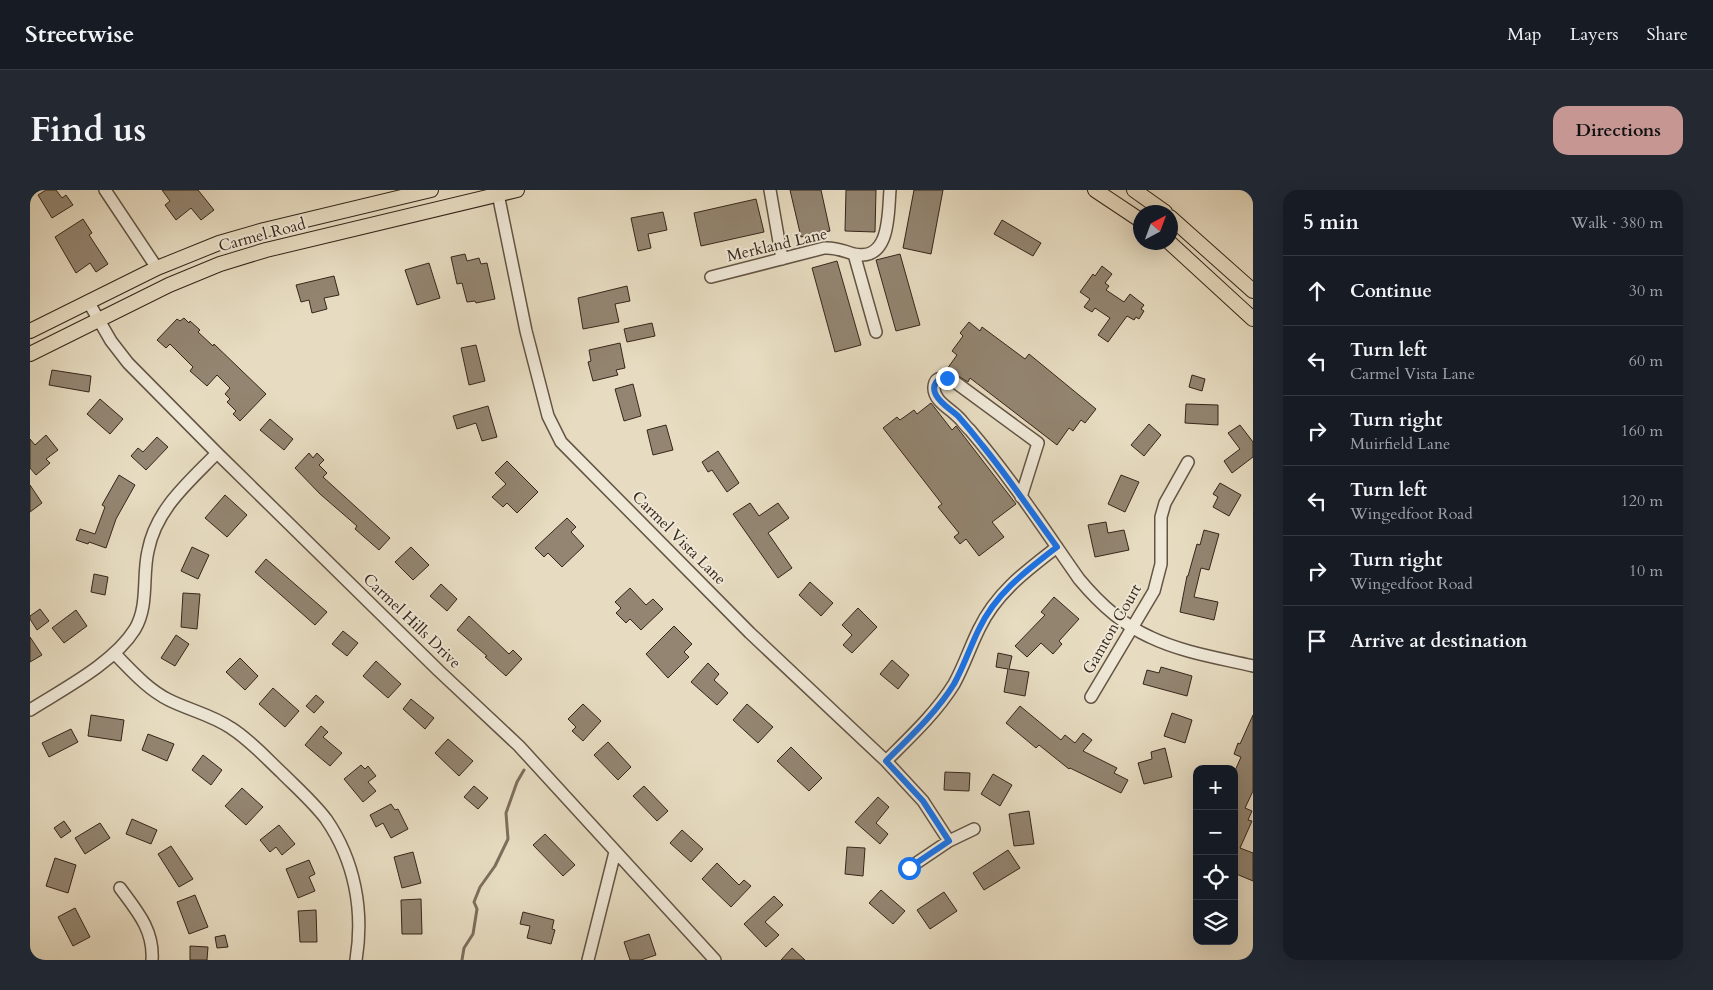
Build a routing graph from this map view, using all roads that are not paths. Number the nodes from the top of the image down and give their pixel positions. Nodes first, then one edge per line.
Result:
1 (106, 190) edge
2 (431, 190) edge
3 (517, 190) edge
4 (770, 190) edge
5 (890, 190) edge
6 (1095, 190) edge
7 (1134, 190) edge
8 (498, 194) junction
9 (1155, 205) edge
10 (1133, 215) edge
11 (1178, 224) edge
12 (1178, 250) edge
13 (854, 254) junction
14 (782, 259) junction
15 (157, 268) junction
16 (711, 277) dead end
17 (1253, 292) edge
18 (89, 303) junction
19 (1253, 319) edge
20 (99, 320) junction
21 (30, 331) edge
22 (876, 332) dead end
23 (30, 354) edge
24 (217, 454) junction
25 (1188, 462) dead end
26 (1021, 497) junction
27 (1057, 547) junction
28 (1132, 628) junction
29 (114, 653) junction
30 (1253, 666) edge
31 (1091, 697) dead end
32 (30, 710) edge
33 (886, 761) junction
34 (974, 829) dead end
35 (949, 841) junction
36 (615, 852) junction
37 (909, 868) dead end
38 (120, 888) dead end
39 (152, 960) edge
40 (356, 960) edge
41 (588, 960) edge
42 (715, 960) edge

1 - 15 street
2 - 15 main road, Carmel Road
3 - 8 main road, Carmel Road
4 - 14 street
5 - 13 street
6 - 10 main road
7 - 9 main road
8 - 20 main road, Carmel Road
8 - 33 street, Carmel Vista Lane
11 - 17 main road
12 - 19 main road
13 - 14 street, Merkland Lane
13 - 22 street
14 - 16 street, Merkland Lane
15 - 18 main road, Carmel Road
18 - 20 street, Carmel Hills Drive
18 - 21 main road, Carmel Road
20 - 23 main road, Carmel Road
20 - 24 street, Carmel Hills Drive
24 - 29 street
24 - 36 street, Carmel Hills Drive
25 - 28 street, Gamton Court
26 - 26 street
26 - 27 street
27 - 28 street
27 - 33 street
28 - 30 street
28 - 31 street, Gamton Court
29 - 32 street
29 - 40 street
33 - 35 street, Carmel Vista Lane
34 - 35 street
35 - 37 street
36 - 41 street
36 - 42 street, Carmel Hills Drive
38 - 39 street

